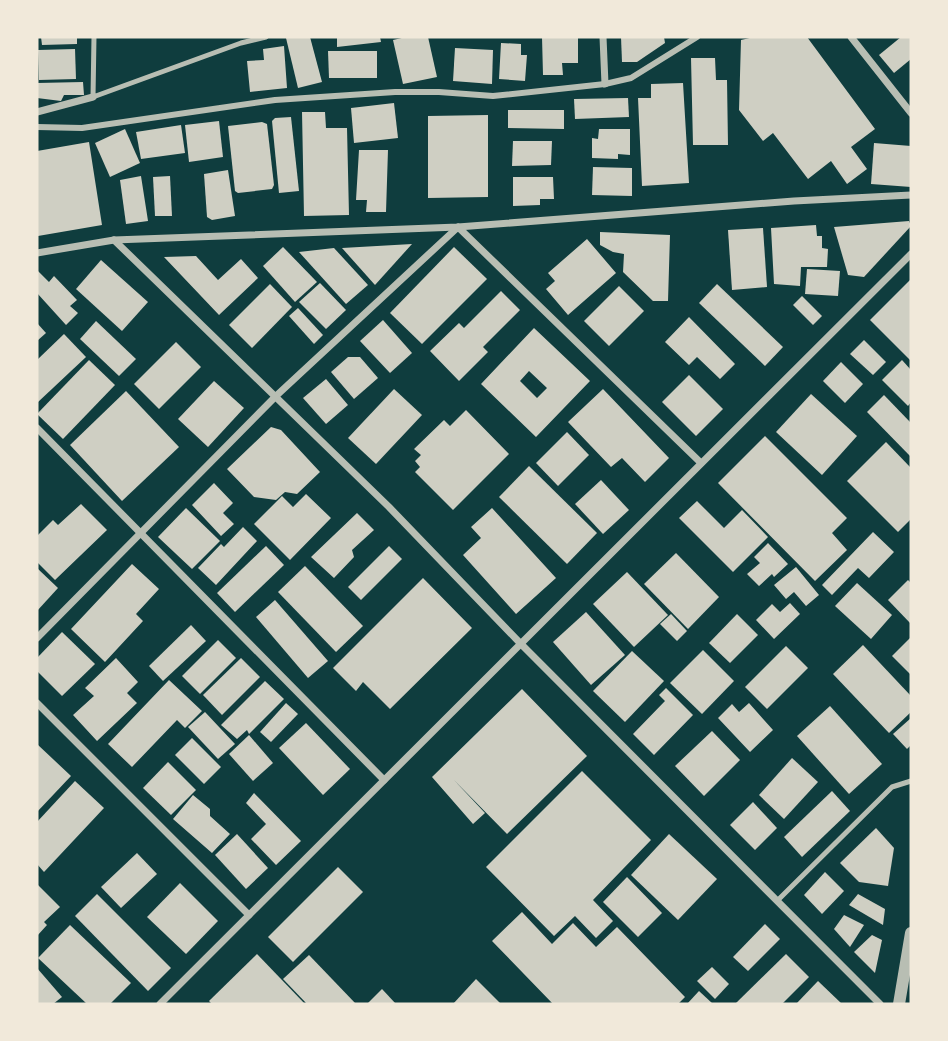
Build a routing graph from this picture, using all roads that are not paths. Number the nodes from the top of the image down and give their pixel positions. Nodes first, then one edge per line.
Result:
1 (94, 37) edge
2 (267, 37) edge
3 (603, 37) edge
4 (697, 37) edge
5 (851, 37) edge
6 (241, 40) edge
7 (605, 84) junction
8 (93, 97) junction
9 (37, 112) edge
10 (911, 113) edge
11 (37, 127) edge
12 (911, 195) edge
13 (458, 227) junction
14 (114, 240) junction
15 (37, 253) edge
16 (911, 254) edge
17 (276, 396) junction
18 (37, 428) edge
19 (701, 463) junction
20 (139, 533) junction
21 (37, 638) edge
22 (520, 643) junction
23 (37, 703) edge
24 (384, 780) junction
25 (911, 781) edge
26 (778, 900) junction
27 (249, 915) junction
28 (911, 933) edge
29 (160, 1004) edge
30 (880, 1004) edge
31 (899, 1004) edge

1 - 8 lane
2 - 6 lane
3 - 7 street
4 - 7 street
5 - 10 street
6 - 8 lane
7 - 11 street
8 - 9 street
12 - 13 street
13 - 14 street
13 - 17 street
13 - 19 street
14 - 15 street
14 - 17 street
16 - 19 street
17 - 20 street
17 - 22 street
18 - 20 street
19 - 22 street
20 - 21 street
20 - 24 street
22 - 24 street
22 - 26 street
23 - 27 street
24 - 27 street
25 - 26 lane
26 - 30 street
27 - 29 street
28 - 31 street

